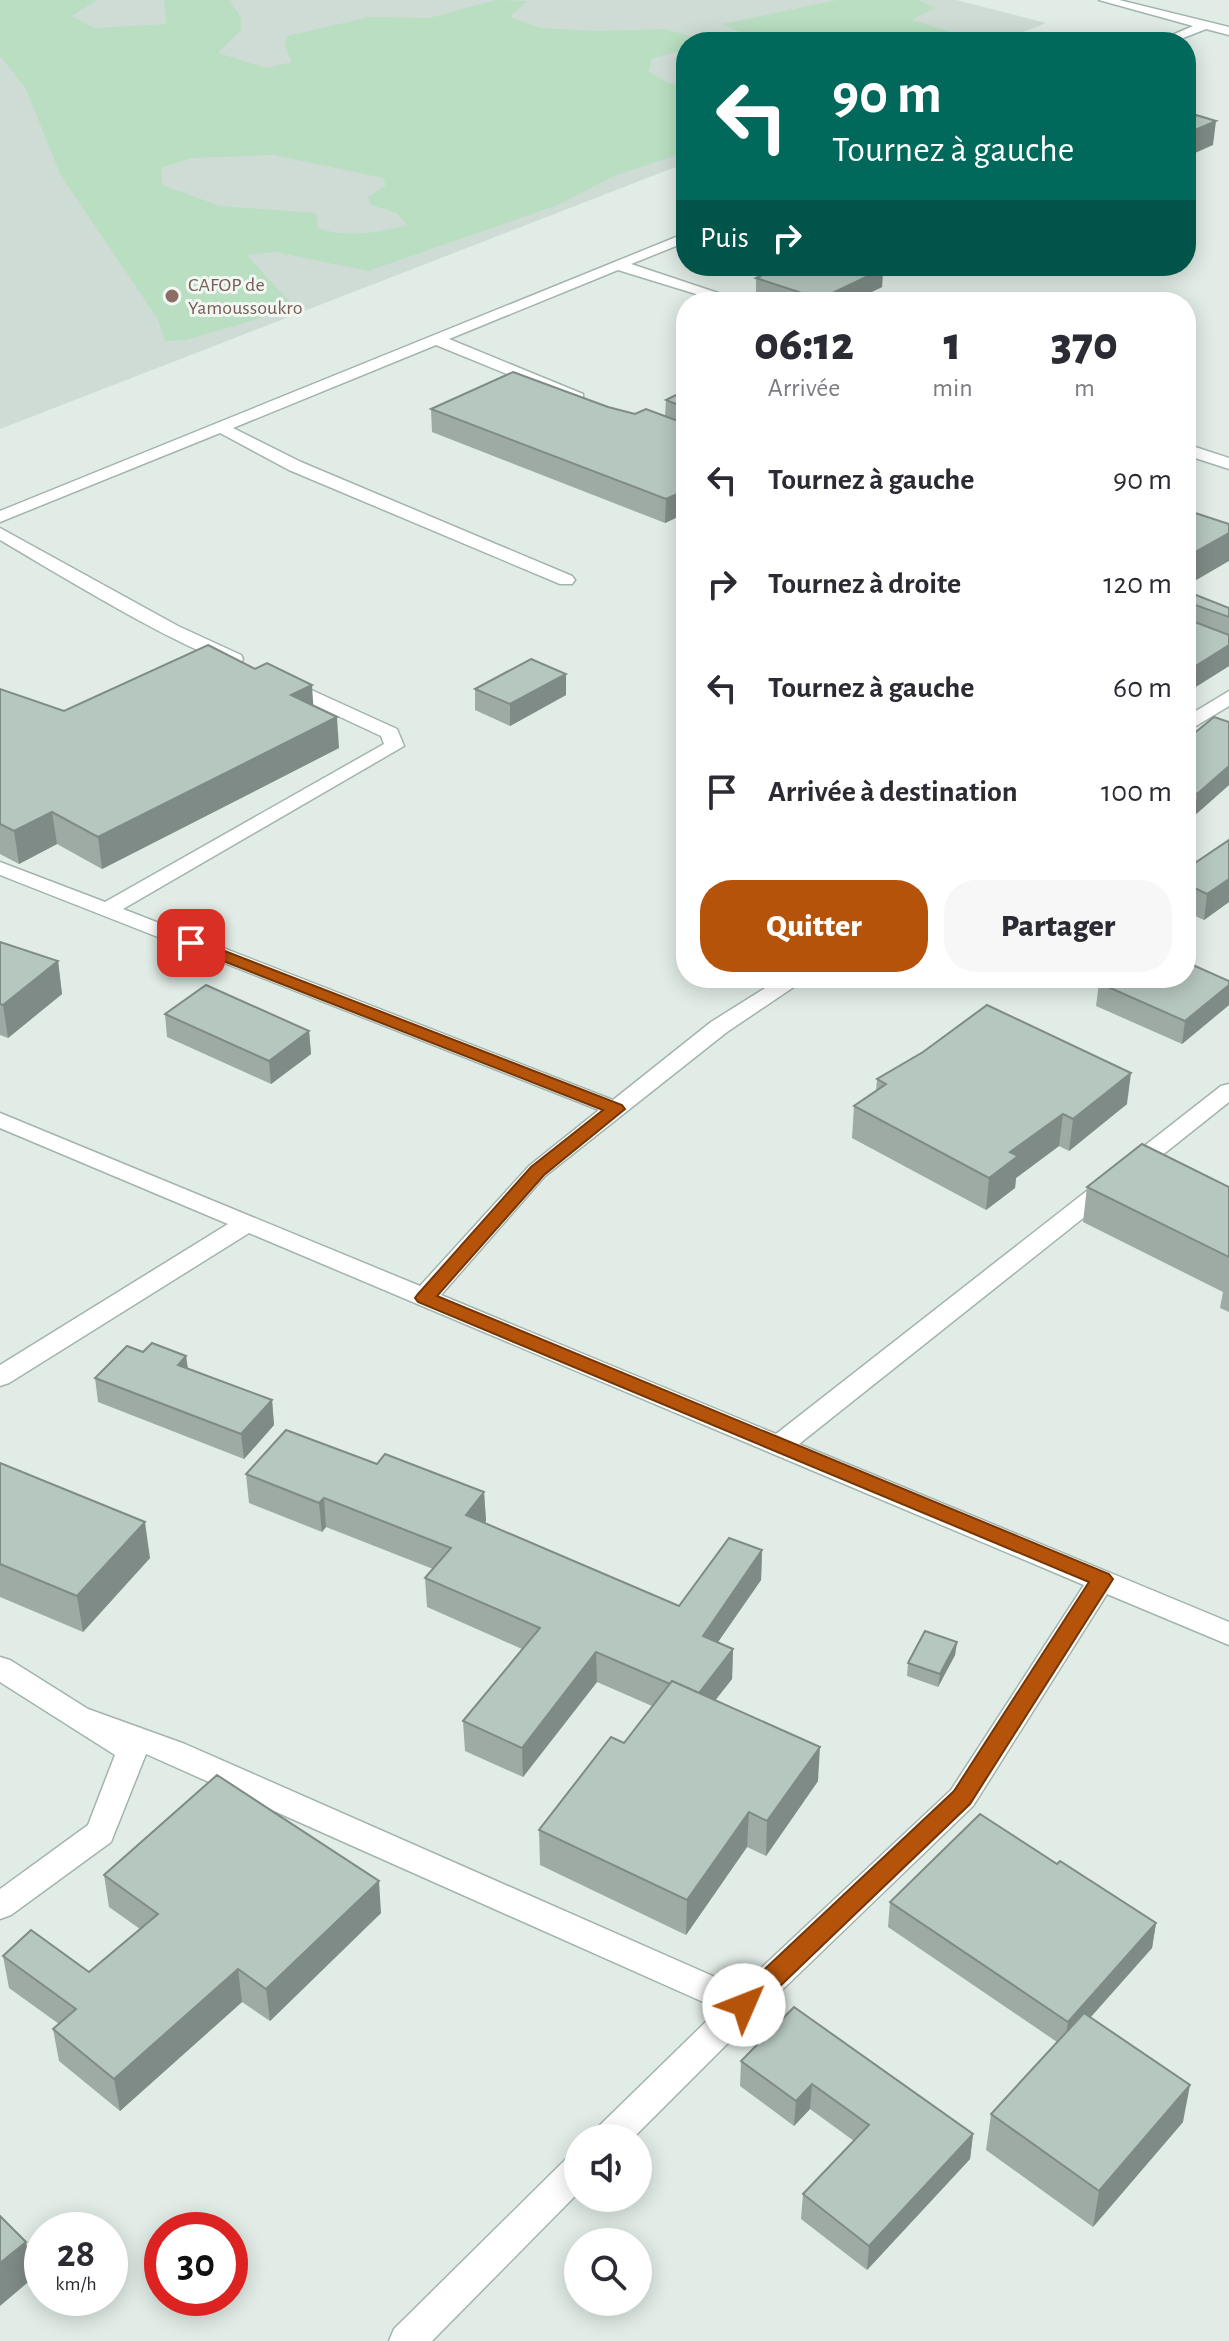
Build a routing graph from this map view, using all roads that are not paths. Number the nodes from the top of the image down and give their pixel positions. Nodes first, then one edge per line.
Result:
1 (1105, 0) edge
2 (1205, 25) junction
3 (1229, 31) edge
4 (1187, 32) edge
5 (676, 241) edge
6 (618, 265) junction
7 (706, 292) edge
8 (435, 339) junction
9 (597, 405) edge
10 (220, 427) junction
11 (1196, 452) edge
12 (1229, 464) edge
13 (0, 517) edge
14 (0, 533) edge
15 (566, 580) dead end
16 (1229, 697) edge
17 (1196, 719) edge
18 (0, 868) edge
19 (106, 910) junction
20 (780, 988) edge
21 (1229, 1091) edge
22 (616, 1109) junction
23 (0, 1120) edge
24 (246, 1224) junction
25 (424, 1298) junction
26 (0, 1377) edge
27 (778, 1446) junction
28 (1102, 1579) junction
29 (1229, 1634) edge
30 (0, 1668) edge
31 (85, 1719) junction
32 (0, 1906) edge
33 (744, 2005) junction
34 (624, 2124) edge
35 (564, 2184) edge
36 (407, 2341) edge

1 - 2 street
2 - 3 street
2 - 4 street
5 - 6 street
6 - 7 street
6 - 8 street
8 - 9 street
8 - 10 street
10 - 13 street
10 - 15 street
11 - 12 street
14 - 19 street
16 - 17 street
18 - 19 street
19 - 22 street
20 - 22 street
21 - 27 street
22 - 25 street
23 - 24 street
24 - 25 street
24 - 26 street
25 - 27 street
27 - 28 street
28 - 29 street
28 - 33 street
30 - 31 street
31 - 32 street
31 - 33 street
33 - 34 street
35 - 36 street

